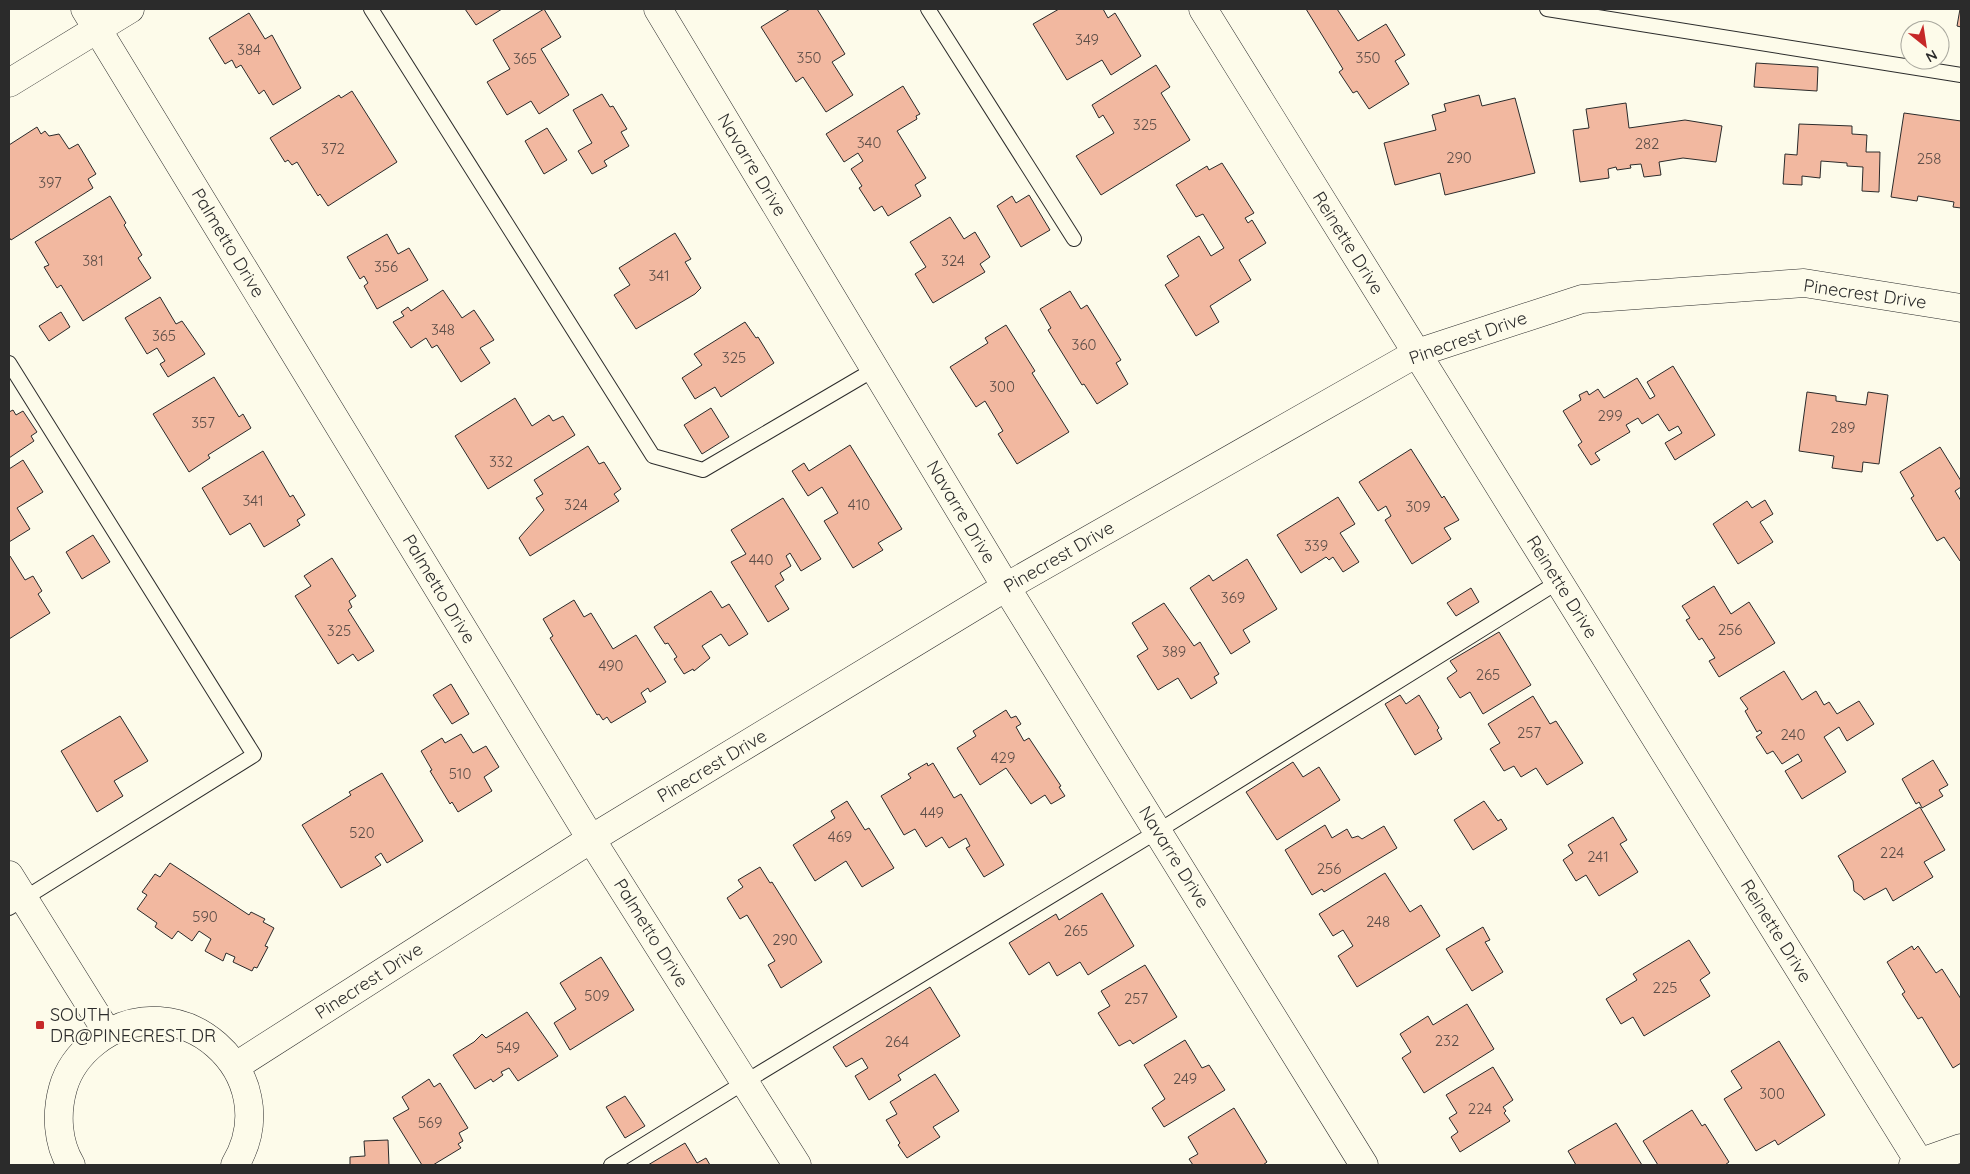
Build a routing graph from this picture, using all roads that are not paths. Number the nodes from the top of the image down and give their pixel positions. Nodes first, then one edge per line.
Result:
1 (130, 9) edge
2 (371, 9) edge
3 (658, 9) edge
4 (928, 9) edge
5 (1203, 9) edge
6 (1547, 9) edge
7 (91, 19) edge
8 (1961, 75) edge
9 (9, 83) edge
10 (1074, 238) dead end
11 (1957, 314) edge
12 (1416, 353) junction
13 (9, 363) edge
14 (875, 369) junction
15 (1558, 582) junction
16 (1006, 587) junction
17 (1158, 831) junction
18 (591, 839) junction
19 (9, 875) edge
20 (16, 903) edge
21 (107, 1032) junction
22 (236, 1066) junction
23 (744, 1082) junction
24 (1961, 1148) edge
25 (1918, 1164) edge
26 (69, 1165) edge
27 (236, 1165) edge
28 (611, 1165) edge
29 (797, 1165) edge
30 (1364, 1165) edge

1 - 7 street
2 - 14 lane
3 - 14 street, Navarre Drive
4 - 10 lane
5 - 12 street, Reinette Drive
6 - 8 lane
7 - 9 street
7 - 18 street, Palmetto Drive
11 - 12 street, Pinecrest Drive
12 - 15 street, Reinette Drive
12 - 16 street, Pinecrest Drive
13 - 20 lane
14 - 16 street, Navarre Drive
15 - 17 lane
15 - 25 street, Reinette Drive
16 - 17 street, Navarre Drive
16 - 18 street, Pinecrest Drive
17 - 23 lane
17 - 30 street, Navarre Drive
18 - 22 street, Pinecrest Drive
18 - 23 street, Palmetto Drive
19 - 20 street
20 - 21 street
21 - 22 street
21 - 26 street
22 - 27 street
23 - 28 lane
23 - 29 street, Palmetto Drive
24 - 25 street

